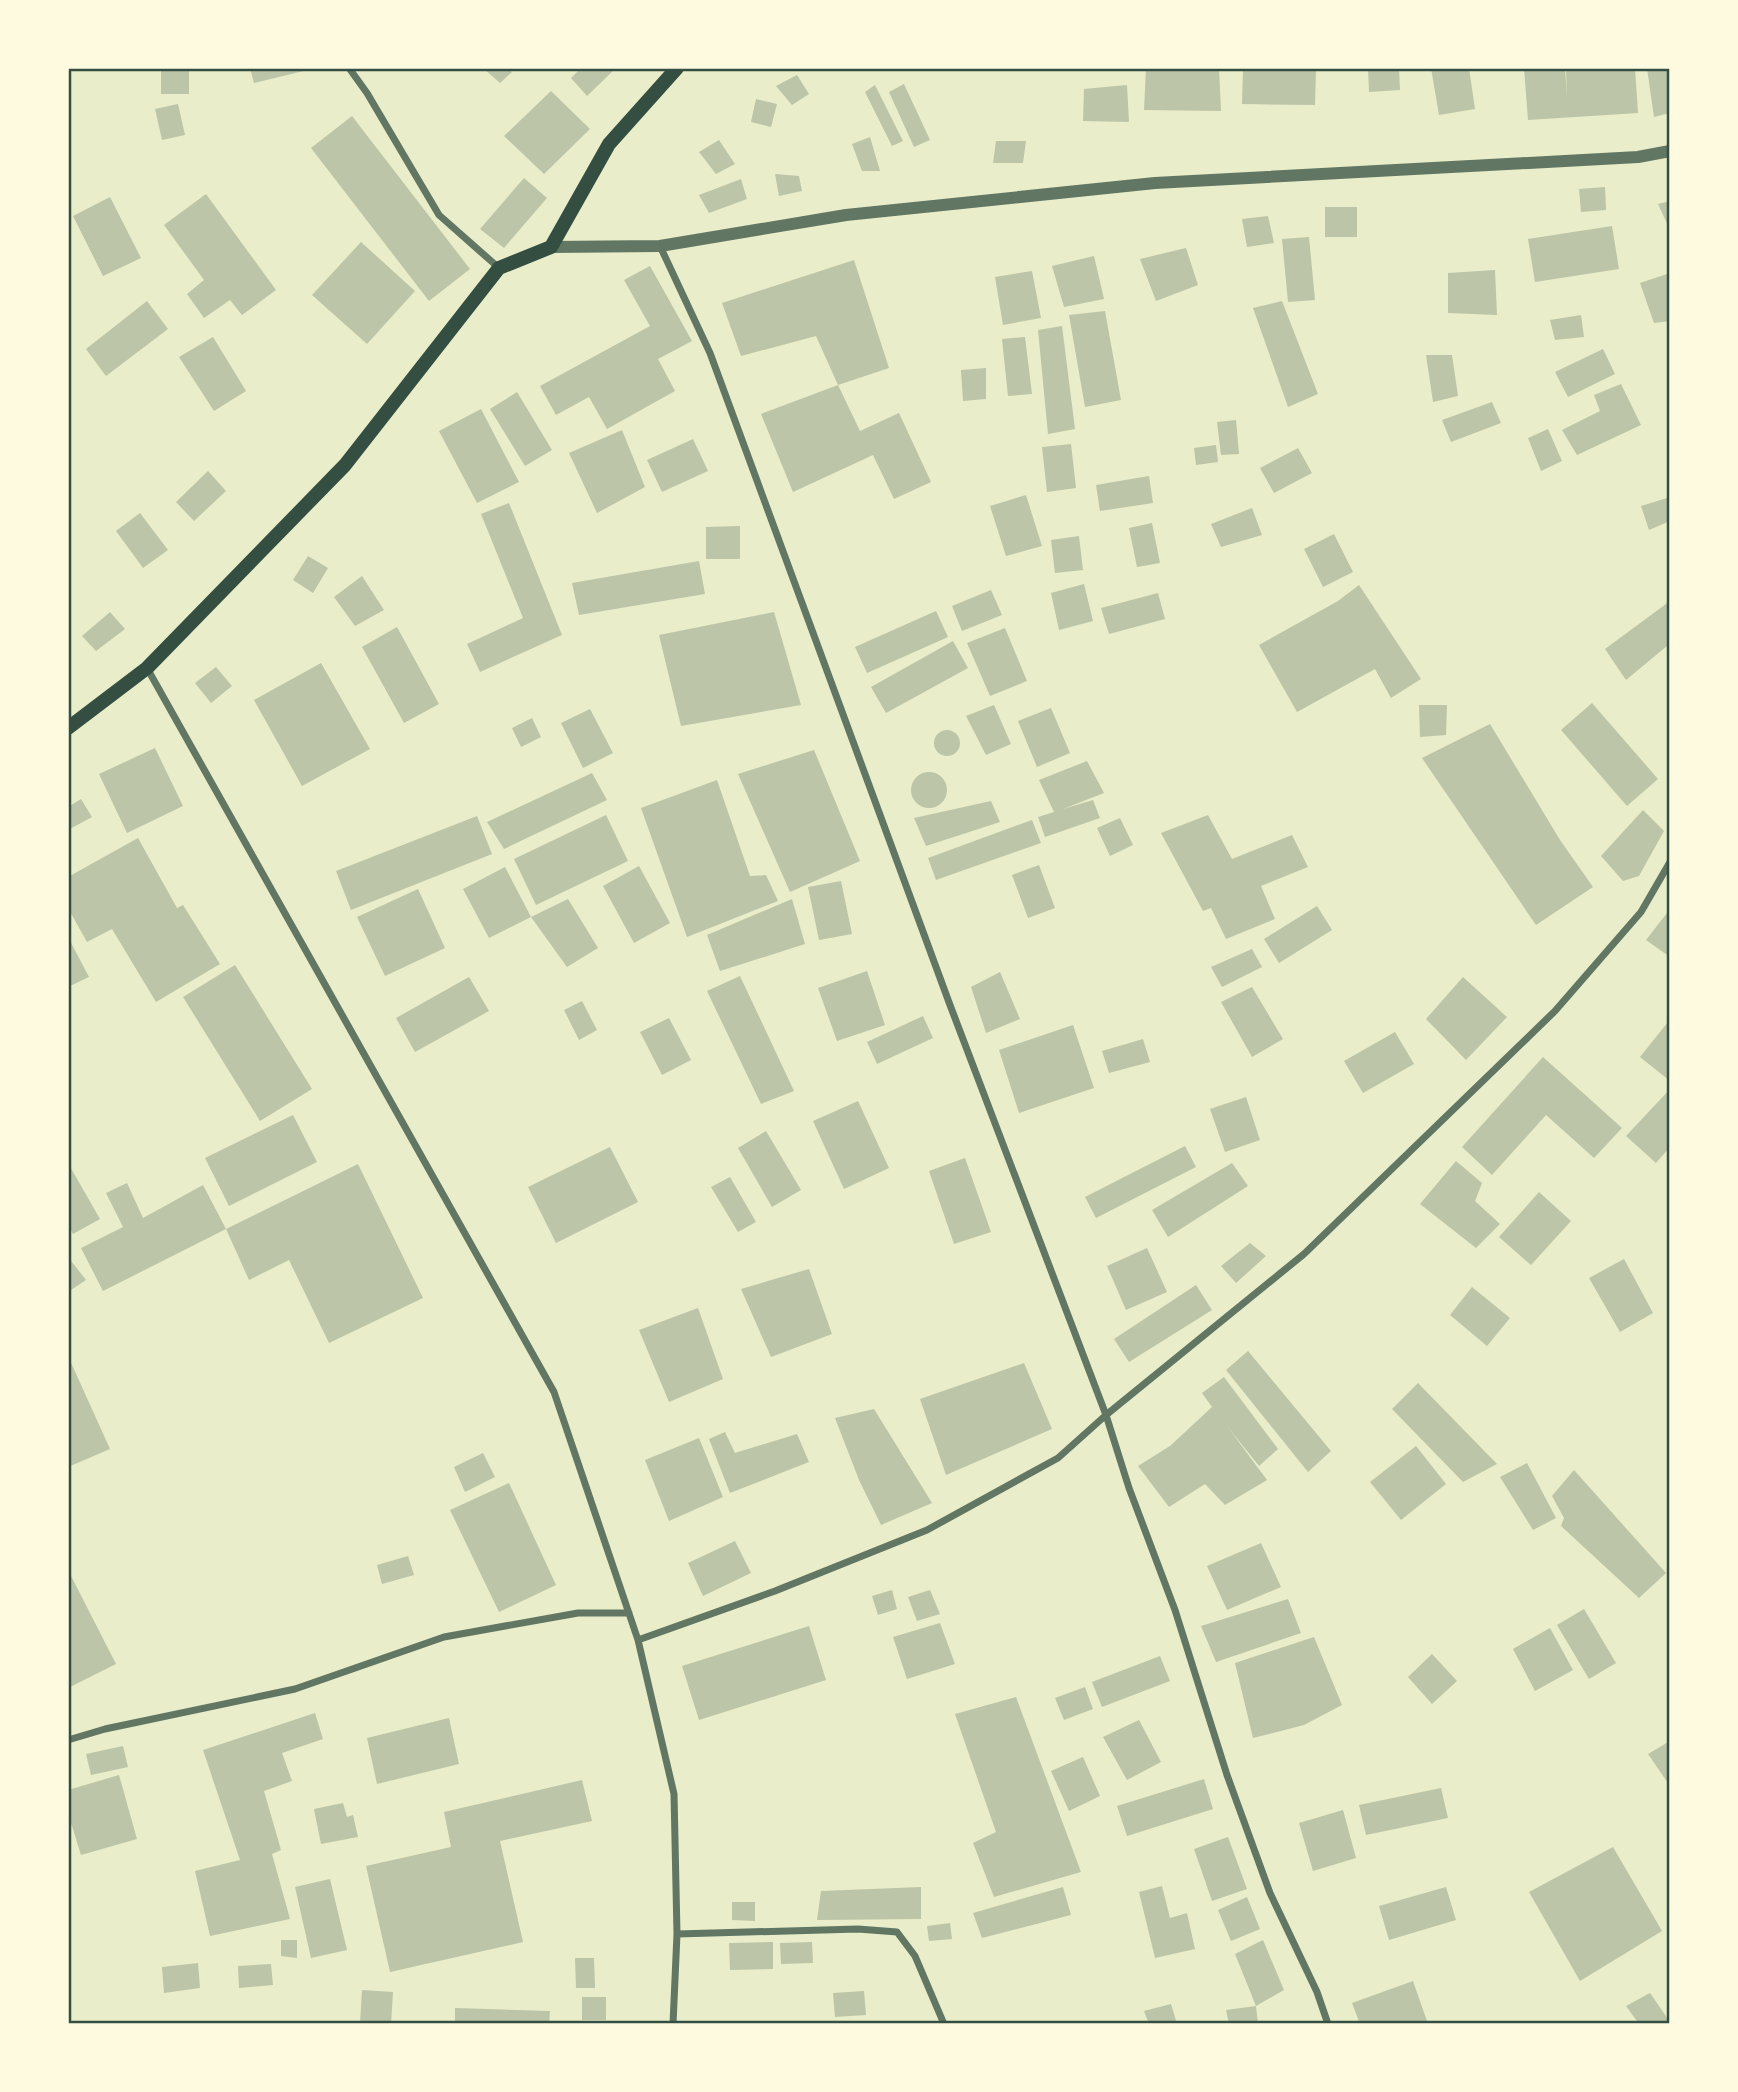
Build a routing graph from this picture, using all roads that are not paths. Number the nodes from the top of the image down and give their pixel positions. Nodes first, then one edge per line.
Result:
1 (349, 68) edge
2 (677, 68) edge
3 (1670, 151) edge
4 (660, 246) junction
5 (551, 247) junction
6 (499, 268) junction
7 (148, 668) junction
8 (68, 728) edge
9 (1670, 862) edge
10 (1106, 1415) junction
11 (629, 1613) junction
12 (638, 1640) junction
13 (68, 1740) edge
14 (677, 1934) junction
15 (673, 2024) edge
16 (944, 2024) edge
17 (1328, 2024) edge

1 - 6 street
2 - 5 main road
3 - 4 street
4 - 5 street
4 - 10 street
5 - 6 main road
6 - 7 main road
7 - 8 main road
7 - 11 street
9 - 10 street
10 - 12 street
10 - 17 street
11 - 12 street
11 - 13 street
12 - 14 street
14 - 15 street
14 - 16 street

